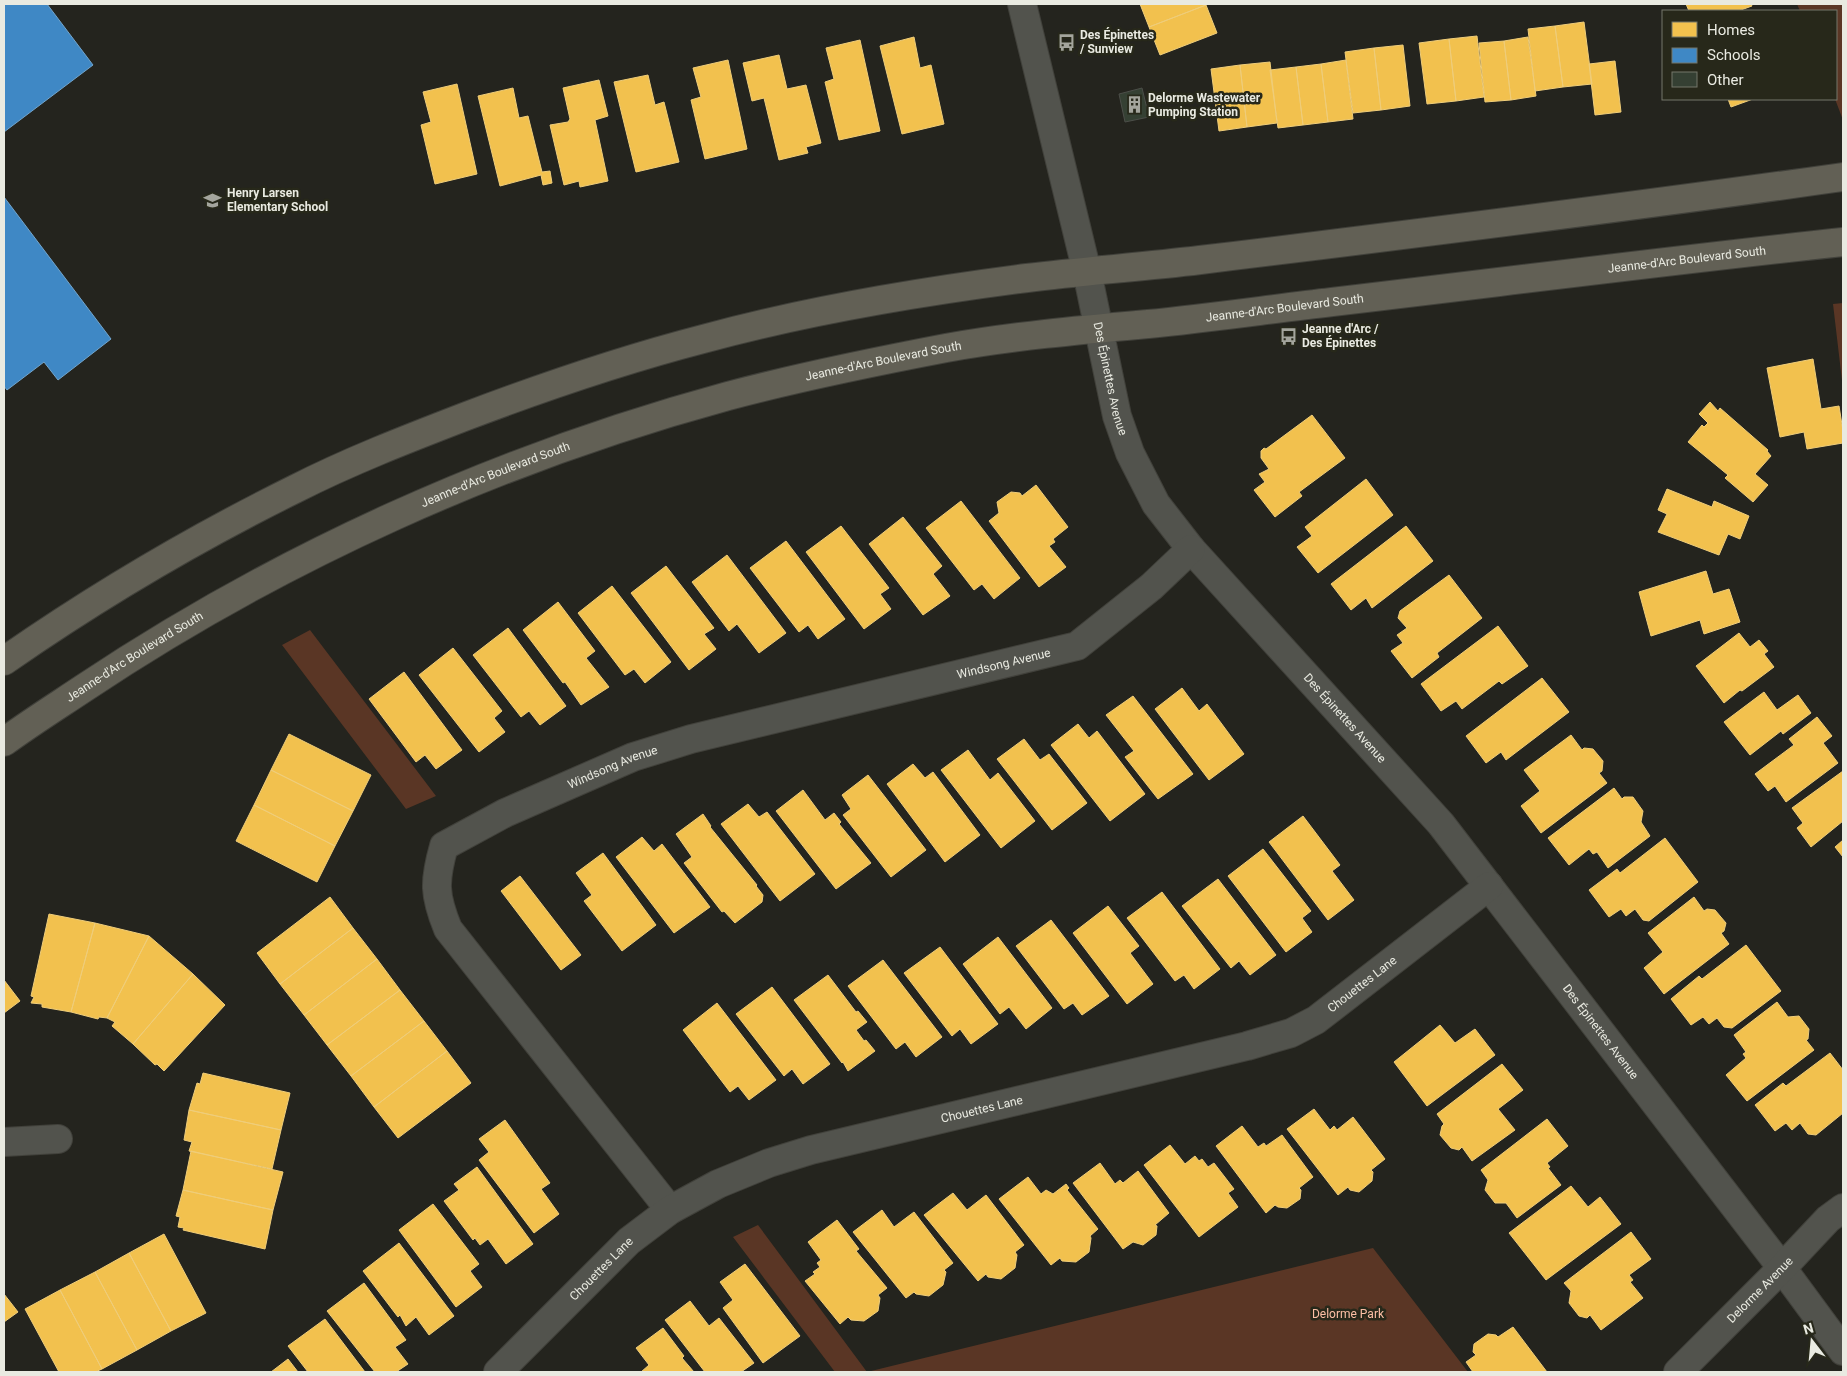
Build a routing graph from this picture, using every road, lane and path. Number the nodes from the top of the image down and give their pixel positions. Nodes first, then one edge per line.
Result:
1 (1022, 4) edge
2 (1843, 177) edge
3 (1843, 242) edge
4 (1087, 272) junction
5 (1099, 328) junction
6 (1191, 549) junction
7 (4, 661) edge
8 (4, 742) edge
9 (1489, 886) junction
10 (58, 1139) dead end
11 (4, 1142) edge
12 (1843, 1208) edge
13 (670, 1210) junction
14 (1782, 1268) junction
15 (1843, 1351) edge
16 (498, 1372) edge
17 (1678, 1372) edge

1 - 4 street, Des Épinettes Avenue
2 - 4 main road
3 - 5 main road, Jeanne-d'Arc Boulevard South
4 - 5 street, Des Épinettes Avenue
4 - 7 main road
5 - 6 street, Des Épinettes Avenue
5 - 8 main road, Jeanne-d'Arc Boulevard South
6 - 9 street, Des Épinettes Avenue
6 - 13 street, Windsong Avenue
9 - 13 street, Chouettes Lane
9 - 14 street, Des Épinettes Avenue
10 - 11 street
12 - 14 street, Delorme Avenue
13 - 16 street, Chouettes Lane
14 - 15 street, Des Épinettes Avenue
14 - 17 street, Delorme Avenue

